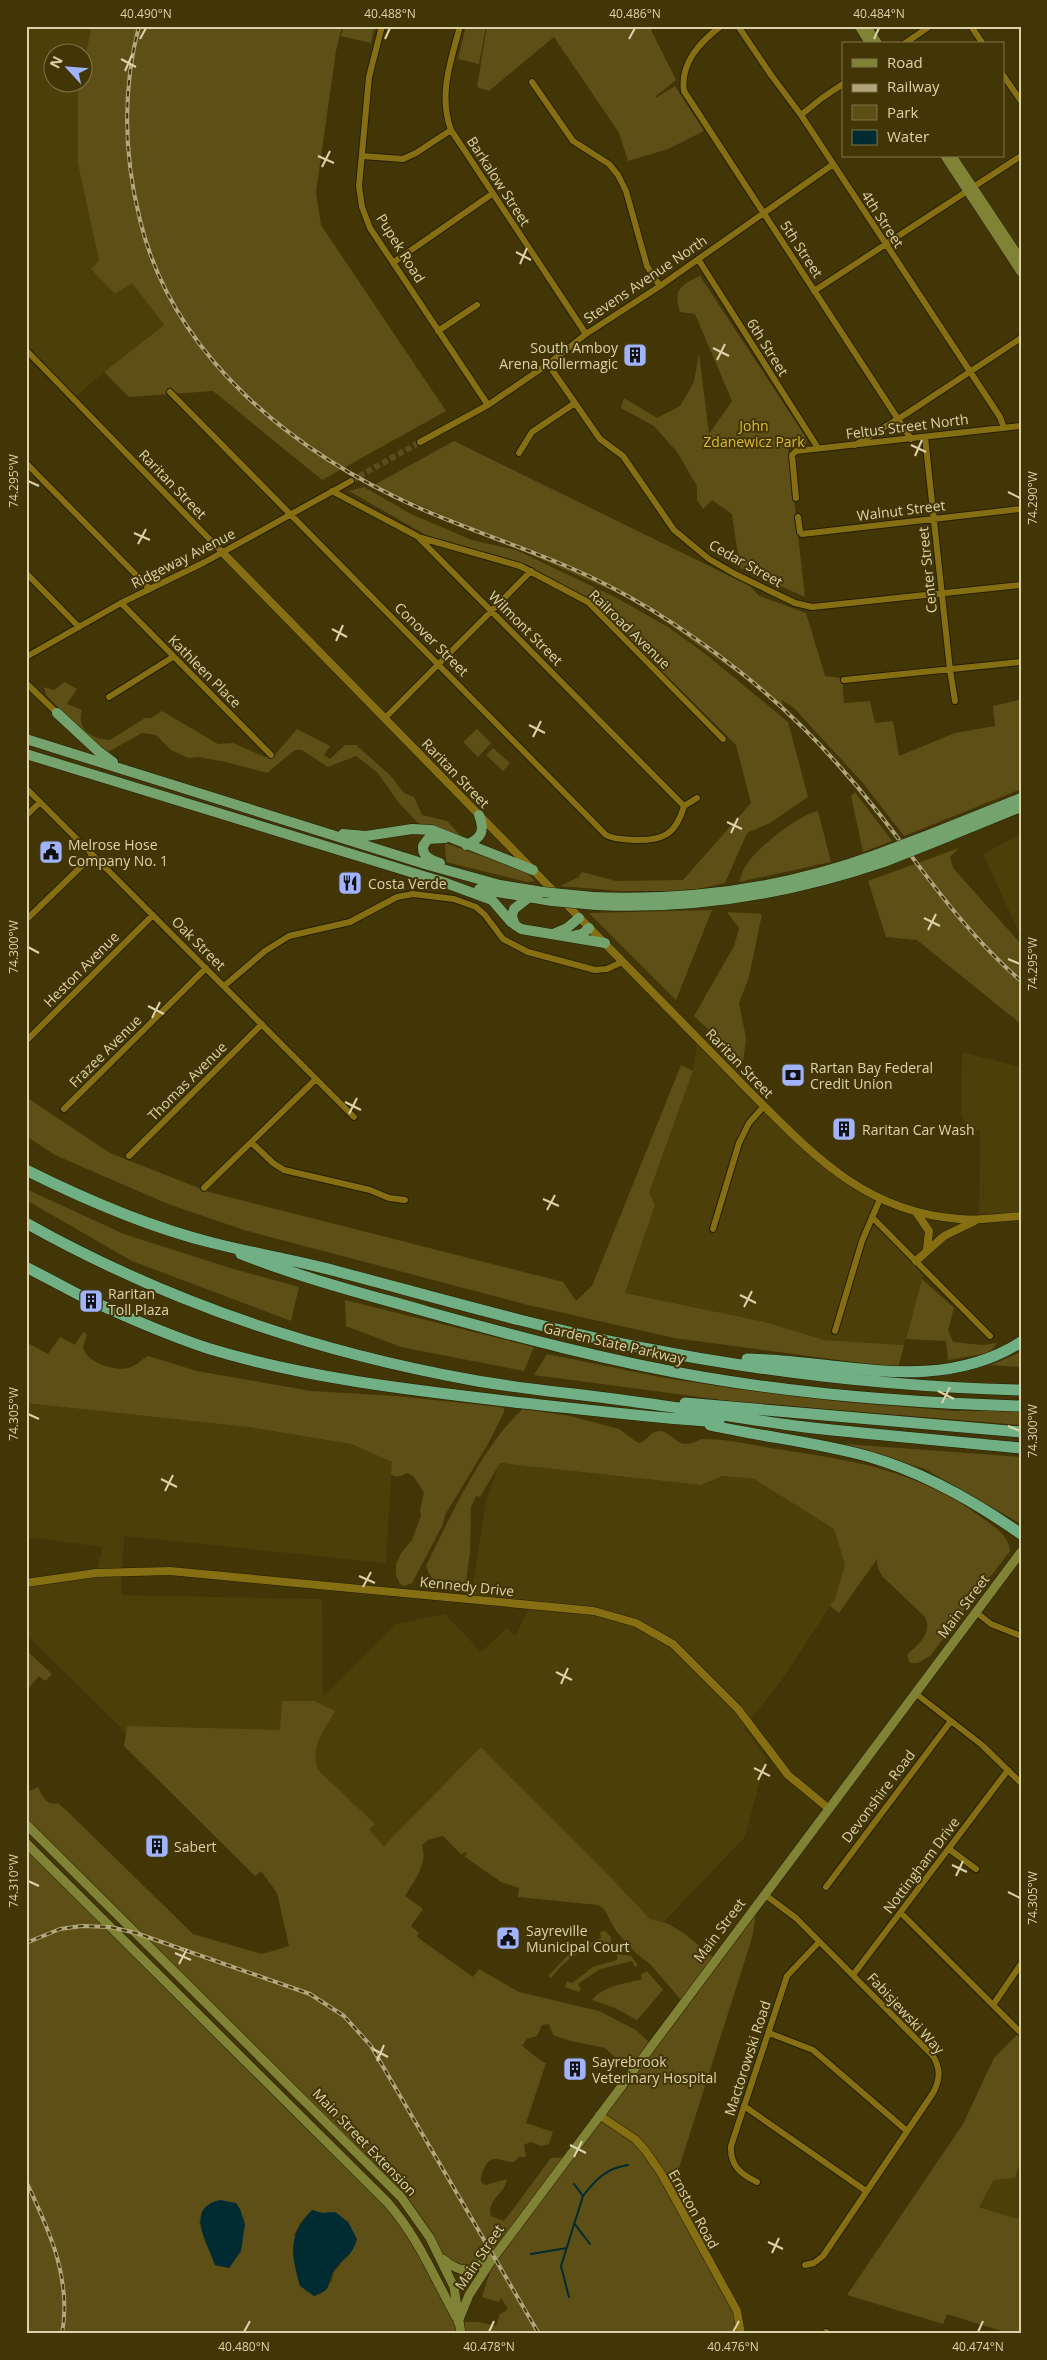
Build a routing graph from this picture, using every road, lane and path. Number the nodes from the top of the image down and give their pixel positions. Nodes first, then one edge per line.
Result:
1 (382, 26) edge
2 (460, 26) edge
3 (721, 26) edge
4 (738, 26) edge
5 (859, 26) edge
6 (866, 26) edge
7 (930, 26) edge
8 (972, 26) edge
9 (869, 42) edge
10 (877, 42) edge
11 (907, 42) edge
12 (982, 42) edge
13 (1004, 76) edge
14 (532, 82) dead end
15 (842, 85) edge
16 (1021, 101) edge
17 (802, 115) junction
18 (451, 130) junction
19 (362, 156) junction
20 (1021, 156) edge
21 (946, 158) edge
22 (953, 158) edge
23 (832, 164) junction
24 (970, 189) junction
25 (492, 194) junction
26 (762, 212) junction
27 (886, 246) junction
28 (698, 259) junction
29 (1021, 260) edge
30 (394, 262) junction
31 (1021, 272) edge
32 (660, 286) junction
33 (814, 292) junction
34 (477, 305) dead end
35 (438, 331) junction
36 (586, 334) junction
37 (1021, 338) edge
38 (26, 350) edge
39 (548, 364) junction
40 (969, 372) junction
41 (170, 392) dead end
42 (575, 403) junction
43 (488, 405) junction
44 (897, 418) junction
45 (1021, 426) edge
46 (1004, 428) junction
47 (925, 437) junction
48 (911, 439) junction
49 (420, 442) tunnel mouth
50 (854, 445) junction
51 (818, 448) junction
52 (519, 453) dead end
53 (26, 463) edge
54 (351, 481) tunnel mouth
55 (332, 491) junction
56 (796, 498) dead end
57 (1021, 509) edge
58 (290, 514) junction
59 (798, 517) dead end
60 (934, 518) junction
61 (417, 536) junction
62 (222, 552) junction
63 (531, 571) junction
64 (26, 573) edge
65 (1021, 585) edge
66 (150, 589) junction
67 (942, 594) junction
68 (122, 603) junction
69 (493, 612) junction
70 (79, 626) junction
71 (26, 657) edge
72 (173, 657) junction
73 (1021, 662) edge
74 (440, 665) junction
75 (950, 670) junction
76 (844, 680) dead end
77 (26, 683) edge
78 (109, 697) dead end
79 (955, 701) dead end
80 (57, 713) joint
81 (385, 718) junction
82 (26, 739) edge
83 (723, 740) dead end
84 (26, 754) edge
85 (271, 756) dead end
86 (127, 770) junction
87 (26, 788) edge
88 (697, 798) dead end
89 (1021, 798) edge
90 (40, 802) junction
91 (684, 806) junction
92 (1021, 807) edge
93 (479, 815) junction
94 (26, 816) edge
95 (323, 831) junction
96 (934, 837) junction
97 (446, 838) junction
98 (466, 845) junction
99 (93, 855) junction
100 (533, 870) junction
101 (472, 878) junction
102 (444, 882) junction
103 (528, 898) junction
104 (594, 901) junction
105 (153, 915) junction
106 (579, 918) junction
107 (26, 920) edge
108 (515, 925) junction
109 (589, 928) junction
110 (552, 934) junction
111 (570, 937) junction
112 (605, 943) junction
113 (622, 962) junction
114 (206, 968) junction
115 (224, 986) junction
116 (262, 1024) junction
117 (26, 1041) edge
118 (316, 1079) junction
119 (764, 1106) junction
120 (64, 1109) dead end
121 (354, 1117) dead end
122 (252, 1143) junction
123 (129, 1156) dead end
124 (26, 1170) edge
125 (204, 1188) dead end
126 (880, 1199) junction
127 (405, 1200) dead end
128 (916, 1212) junction
129 (1021, 1216) edge
130 (872, 1217) junction
131 (980, 1219) junction
132 (26, 1223) edge
133 (713, 1229) dead end
134 (214, 1244) junction
135 (927, 1250) junction
136 (916, 1261) junction
137 (26, 1268) edge
138 (835, 1331) dead end
139 (990, 1336) dead end
140 (1021, 1342) edge
141 (708, 1359) junction
142 (1021, 1390) edge
143 (636, 1402) junction
144 (1021, 1406) edge
145 (683, 1420) junction
146 (806, 1427) junction
147 (1021, 1432) edge
148 (1021, 1448) edge
149 (1021, 1534) edge
150 (1021, 1552) edge
151 (26, 1583) edge
152 (976, 1612) junction
153 (1021, 1636) edge
154 (914, 1693) junction
155 (950, 1721) junction
156 (1008, 1770) junction
157 (1021, 1783) edge
158 (828, 1808) junction
159 (26, 1824) edge
160 (26, 1844) edge
161 (949, 1849) junction
162 (976, 1869) dead end
163 (826, 1887) dead end
164 (764, 1894) junction
165 (902, 1913) junction
166 (819, 1942) junction
167 (1021, 1964) edge
168 (853, 1975) junction
169 (993, 2005) junction
170 (1020, 2032) edge
171 (769, 2033) junction
172 (744, 2106) junction
173 (599, 2115) junction
174 (907, 2131) junction
175 (757, 2182) dead end
176 (866, 2191) junction
177 (495, 2255) junction
178 (441, 2258) junction
179 (805, 2266) dead end
180 (458, 2322) junction
181 (461, 2334) edge
182 (741, 2334) edge

1 - 19 street, Pupek Road
2 - 18 street, Barkalow Street
3 - 26 street, 5th Street
4 - 17 street, 4th Street
5 - 9 main road
6 - 10 main road
7 - 11 street
8 - 12 street
13 - 16 street
14 - 32 street
15 - 17 street
17 - 23 street, 4th Street
18 - 19 street
18 - 25 street, Barkalow Street
19 - 30 street, Pupek Road
20 - 24 street
21 - 24 main road
22 - 24 main road
23 - 26 street, Stevens Avenue North
23 - 27 street, 4th Street
24 - 27 street
24 - 29 main road
24 - 31 main road
25 - 30 street
25 - 36 street, Barkalow Street
26 - 28 street, Stevens Avenue North
26 - 33 street, 5th Street
27 - 33 street
27 - 40 street, 4th Street
28 - 32 street, Stevens Avenue North
28 - 51 street, 6th Street
30 - 35 street, Pupek Road
32 - 36 street, Stevens Avenue North
33 - 44 street, 5th Street
34 - 35 street
35 - 43 street, Pupek Road
36 - 39 street, Stevens Avenue North
37 - 40 street
38 - 62 street, Raritan Street
39 - 42 street, Cedar Street
39 - 43 street, Stevens Avenue North
40 - 44 street
40 - 46 street, 4th Street
41 - 58 street, Conover Street
42 - 52 street
42 - 67 street, Cedar Street
43 - 49 street, Stevens Avenue North
44 - 48 street, 5th Street
44 - 50 street
45 - 46 street, Feltus Street North
46 - 47 street, Feltus Street North
47 - 48 street, Feltus Street North
47 - 60 street, Center Street
48 - 50 street, Feltus Street North
50 - 51 street, Feltus Street North
51 - 56 street, Feltus Street North
53 - 66 street
54 - 55 street, Ridgeway Avenue
55 - 58 street, Ridgeway Avenue
55 - 61 street, Wilmont Street
57 - 60 street, Walnut Street
58 - 62 street, Ridgeway Avenue
58 - 74 street, Conover Street
59 - 60 street, Walnut Street
60 - 67 street, Center Street
61 - 63 street, Railroad Avenue
61 - 69 street, Wilmont Street
62 - 66 street, Ridgeway Avenue
62 - 81 street, Raritan Street
63 - 69 street
63 - 83 street, Railroad Avenue
64 - 70 street
65 - 67 street, Cedar Street
66 - 68 street, Ridgeway Avenue
67 - 75 street, Center Street
68 - 70 street, Ridgeway Avenue
68 - 72 street, Kathleen Place
69 - 74 street
69 - 91 street, Wilmont Street
70 - 71 street, Ridgeway Avenue
72 - 78 street
72 - 85 street, Kathleen Place
73 - 75 street
74 - 81 street
74 - 91 street, Conover Street
75 - 76 street
75 - 79 street, Center Street
77 - 80 street
80 - 86 highway
81 - 93 street, Raritan Street
82 - 86 highway
84 - 102 highway
86 - 95 highway
87 - 90 street, Oak Street
88 - 91 street
89 - 96 highway
90 - 94 street
90 - 99 street, Oak Street
92 - 96 highway
93 - 98 highway
93 - 100 street, Raritan Street
95 - 97 highway
95 - 101 highway
96 - 104 highway, bridge
97 - 98 highway
97 - 101 highway
98 - 100 highway
99 - 105 street, Oak Street
99 - 107 street
100 - 106 street, Raritan Street
101 - 104 highway, bridge
102 - 103 highway
102 - 108 highway
103 - 104 highway, bridge
103 - 108 highway
105 - 114 street, Oak Street
105 - 117 street, Heston Avenue
106 - 109 street, Raritan Street
106 - 110 highway
108 - 110 highway
109 - 111 highway
109 - 112 street, Raritan Street
110 - 111 highway
111 - 112 highway
112 - 113 street, Raritan Street
113 - 115 street
113 - 119 street, Raritan Street
114 - 115 street, Oak Street
114 - 120 street, Frazee Avenue
115 - 116 street, Oak Street
116 - 118 street, Oak Street
116 - 123 street, Thomas Avenue
118 - 121 street, Oak Street
118 - 122 street
119 - 126 street, Raritan Street
119 - 133 street
122 - 125 street
122 - 127 street
124 - 134 highway, Garden State Parkway
126 - 128 street, Raritan Street
126 - 130 street
128 - 131 street, Raritan Street
128 - 135 street
129 - 131 street, Raritan Street
130 - 136 street
130 - 138 street
131 - 135 street
132 - 143 highway
134 - 141 highway, Garden State Parkway
134 - 144 highway, Garden State Parkway
135 - 136 street
136 - 139 street
137 - 145 highway
140 - 141 highway
141 - 142 highway, Garden State Parkway
143 - 146 highway
143 - 147 highway
145 - 146 highway
145 - 149 highway
146 - 148 highway
150 - 152 main road, Main Street
151 - 158 street, Kennedy Drive
152 - 153 street
152 - 154 main road, Main Street
154 - 155 street
154 - 158 main road, Main Street
155 - 156 street
155 - 163 street, Devonshire Road
156 - 157 street
156 - 161 street, Nottingham Drive
158 - 164 main road, Main Street
159 - 178 main road, Main Street Extension
160 - 180 main road, Main Street Extension
161 - 162 street
161 - 165 street, Nottingham Drive
164 - 166 street, Fabisjewski Way
164 - 173 main road, Main Street
165 - 168 street, Nottingham Drive
165 - 169 street
166 - 168 street, Fabisjewski Way
166 - 171 street, Mactorowski Road
167 - 169 street
168 - 174 street, Fabisjewski Way
169 - 170 street
171 - 172 street, Mactorowski Road
171 - 174 street
172 - 175 street, Mactorowski Road
172 - 176 street
173 - 177 main road, Main Street
173 - 182 street, Ernston Road
174 - 176 street, Fabisjewski Way
176 - 179 street, Fabisjewski Way
177 - 178 main road
177 - 180 main road, Main Street
178 - 180 main road, Main Street Extension
180 - 181 main road

